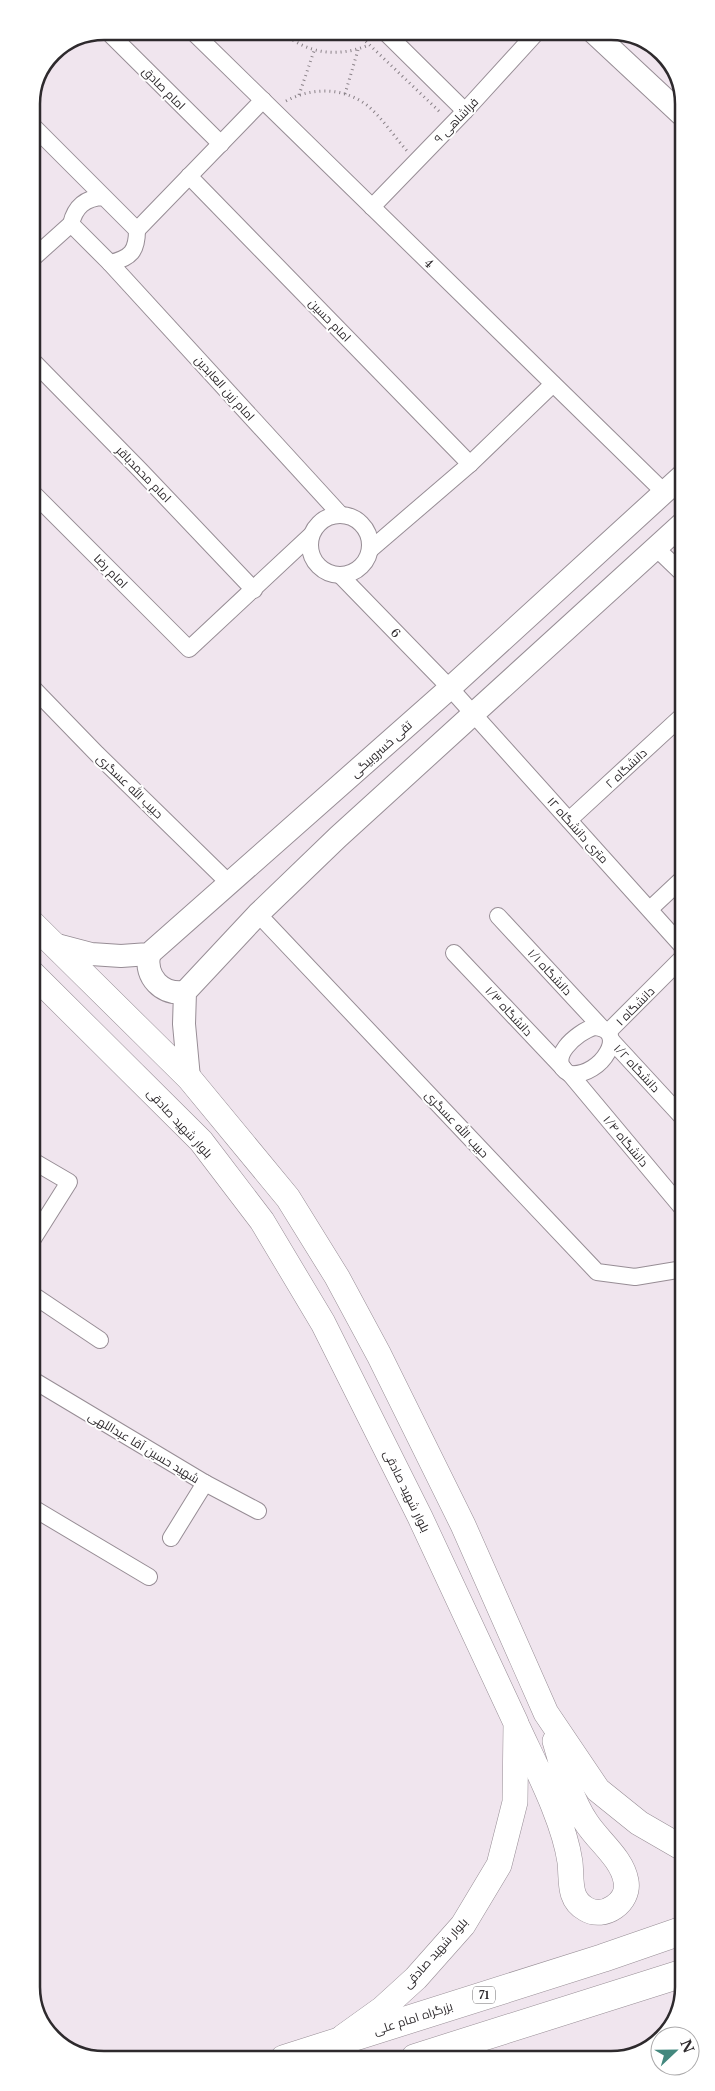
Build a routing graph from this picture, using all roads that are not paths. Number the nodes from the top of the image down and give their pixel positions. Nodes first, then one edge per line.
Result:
1 (116, 40) edge
2 (203, 40) edge
3 (393, 40) edge
4 (530, 40) edge
5 (602, 40) edge
6 (263, 100) junction
7 (675, 108) edge
8 (465, 111) junction
9 (40, 133) edge
10 (221, 144) junction
11 (189, 176) junction
12 (103, 197) junction
13 (372, 207) junction
14 (70, 224) junction
15 (137, 230) junction
16 (40, 252) edge
17 (110, 263) junction
18 (40, 368) edge
19 (553, 384) junction
20 (470, 464) junction
21 (675, 482) edge
22 (664, 492) junction
23 (40, 500) edge
24 (340, 513) junction
25 (675, 530) edge
26 (310, 536) junction
27 (656, 548) junction
28 (371, 549) junction
29 (675, 566) edge
30 (341, 576) junction
31 (254, 590) junction
32 (450, 688) junction
33 (40, 695) edge
34 (474, 714) junction
35 (675, 722) edge
36 (569, 820) junction
37 (230, 884) junction
38 (675, 886) edge
39 (650, 909) junction
40 (258, 914) junction
41 (498, 916) dead end
42 (40, 931) edge
43 (675, 938) edge
44 (53, 944) junction
45 (454, 953) dead end
46 (149, 954) junction
47 (675, 965) edge
48 (40, 981) edge
49 (185, 992) junction
50 (607, 1033) junction
51 (567, 1072) junction
52 (189, 1078) junction
53 (675, 1109) edge
54 (40, 1165) edge
55 (675, 1200) edge
56 (40, 1228) edge
57 (675, 1270) edge
58 (40, 1300) edge
59 (100, 1340) dead end
60 (40, 1384) edge
61 (205, 1483) junction
62 (258, 1511) dead end
63 (40, 1512) edge
64 (171, 1538) dead end
65 (148, 1577) dead end
66 (546, 1714) junction
67 (516, 1723) junction
68 (675, 1844) edge
69 (675, 1933) edge
70 (675, 1976) edge
71 (335, 2043) junction
72 (310, 2051) edge
73 (437, 2051) edge

1 - 10 street, امام صادق
2 - 6 street, 4
3 - 8 street
4 - 8 street, فراشاهی ۹
5 - 7 main road
6 - 10 street
6 - 13 street, 4
8 - 13 street, فراشاهی ۹
9 - 12 street
10 - 11 street
11 - 15 street
11 - 20 street, امام حسین
12 - 14 street
12 - 15 street
13 - 19 street, 4
14 - 16 street
14 - 17 street
15 - 17 street
17 - 24 street, امام زین العابدین
18 - 31 street, امام محمدباقر
19 - 20 street
19 - 22 street, 4
20 - 28 street
21 - 22 main road, تقی خسروبیگی
22 - 32 main road, تقی خسروبیگی
23 - 31 street, امام رضا
24 - 26 street
24 - 28 street
25 - 27 main road
26 - 30 street
26 - 31 street
27 - 29 street
27 - 34 main road
28 - 30 street
30 - 32 street, 6
32 - 34 street, 6
32 - 37 main road, تقی خسروبیگی
33 - 37 street, حبیب الله عسگری
34 - 36 street, ۱۲ متری دانشگاه
34 - 40 main road
35 - 36 street, دانشگاه ۲
36 - 39 street, ۱۲ متری دانشگاه
37 - 46 main road, تقی خسروبیگی
38 - 39 street
39 - 43 street, ۱۲ متری دانشگاه
40 - 49 main road
40 - 57 street, حبیب الله عسگری
41 - 50 street, دانشگاه ۱/۱
42 - 44 main road
44 - 46 main road
44 - 52 main road
45 - 51 street, دانشگاه ۱/۳
46 - 49 main road
47 - 50 street, دانشگاه ۱
48 - 67 main road, بلوار شهید صادقی
49 - 52 main road
50 - 51 street
50 - 51 street
50 - 53 street, دانشگاه ۱/۲
51 - 55 street, دانشگاه ۱/۴
52 - 66 main road
54 - 56 street
58 - 59 street
60 - 61 street, شهید حسین آقا عبداللهی
61 - 62 street, شهید حسین آقا عبداللهی
61 - 64 street
63 - 65 street
66 - 67 main road
66 - 68 main road
67 - 71 main road, بلوار شهید صادقی
69 - 71 highway, بزرگراه امام علی / 71
70 - 73 highway
71 - 72 highway, بزرگراه امام علی / 71

